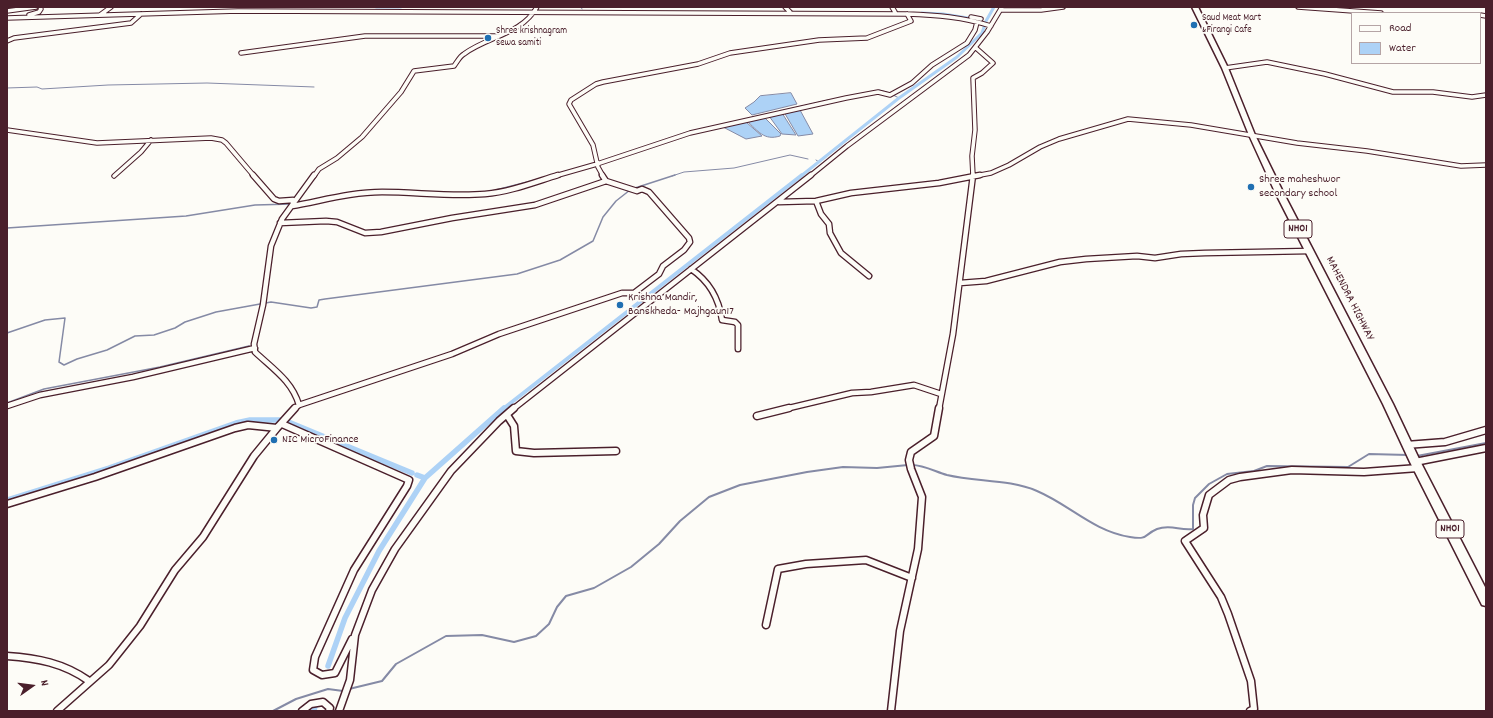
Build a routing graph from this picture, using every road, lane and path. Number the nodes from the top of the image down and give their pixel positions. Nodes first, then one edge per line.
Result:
1 (36, 7) edge
2 (40, 7) edge
3 (111, 7) edge
4 (785, 7) edge
5 (892, 7) edge
6 (1063, 7) edge
7 (1195, 7) edge
8 (1298, 7) edge
9 (1002, 8) edge
10 (7, 11) edge
11 (535, 11) edge
12 (790, 12) junction
13 (895, 12) junction
14 (1367, 12) edge
15 (102, 14) junction
16 (141, 14) junction
17 (907, 14) junction
18 (25, 17) junction
19 (7, 18) edge
20 (982, 19) dead end
21 (977, 22) junction
22 (989, 25) junction
23 (499, 36) junction
24 (7, 41) edge
25 (976, 48) junction
26 (241, 53) dead end
27 (1225, 68) junction
28 (1486, 95) edge
29 (7, 130) edge
30 (1252, 135) junction
31 (151, 140) junction
32 (597, 163) junction
33 (1486, 165) edge
34 (114, 176) dead end
35 (973, 176) junction
36 (606, 181) junction
37 (816, 201) junction
38 (779, 202) junction
39 (292, 204) junction
40 (280, 223) junction
41 (1310, 251) junction
42 (691, 269) junction
43 (869, 276) dead end
44 (960, 283) junction
45 (635, 294) junction
46 (647, 301) junction
47 (255, 348) junction
48 (738, 349) dead end
49 (941, 394) junction
50 (299, 405) junction
51 (7, 406) edge
52 (507, 415) junction
53 (757, 416) dead end
54 (280, 426) junction
55 (1486, 430) edge
56 (1407, 446) junction
57 (1486, 448) edge
58 (616, 451) dead end
59 (1415, 463) junction
60 (7, 504) edge
61 (912, 578) junction
62 (1486, 600) edge
63 (766, 625) dead end
64 (355, 635) junction
65 (7, 656) edge
66 (89, 681) junction
67 (56, 711) edge
68 (302, 711) edge
69 (329, 711) edge
70 (339, 711) edge
71 (891, 711) edge
72 (1250, 711) edge

1 - 10 street
2 - 18 street
3 - 15 street
4 - 12 street
5 - 13 street
6 - 9 street
7 - 27 highway, MAHENDRA HIGHWAY / NH01
8 - 14 street
9 - 22 street
11 - 12 street
11 - 16 street
11 - 17 street
11 - 23 street
12 - 13 street
13 - 20 street
15 - 16 street
15 - 18 street
16 - 24 street
17 - 21 street
17 - 32 street
18 - 19 street
21 - 22 street
21 - 32 street
22 - 25 street
23 - 26 street
23 - 39 street
25 - 35 street
25 - 38 street
27 - 28 street
27 - 30 highway, MAHENDRA HIGHWAY / NH01
29 - 31 street
30 - 33 street
30 - 35 street
30 - 41 highway, MAHENDRA HIGHWAY / NH01
31 - 34 street
31 - 39 street
32 - 36 street
32 - 39 street
35 - 37 street
35 - 44 street
36 - 40 street
36 - 45 street
37 - 38 street
37 - 43 street
38 - 42 street
39 - 40 street
40 - 47 street
41 - 44 street
41 - 56 highway, MAHENDRA HIGHWAY / NH01
42 - 46 street
42 - 48 street
44 - 49 street
45 - 46 street
45 - 50 street
46 - 52 street
47 - 50 street
47 - 51 street
49 - 53 street
49 - 61 street
50 - 54 street
52 - 58 street
52 - 64 street
54 - 60 street
54 - 64 street
54 - 66 street
55 - 56 street
56 - 59 highway, MAHENDRA HIGHWAY / NH01
57 - 59 street
59 - 62 highway, MAHENDRA HIGHWAY / NH01
59 - 72 street
61 - 63 street
61 - 71 street
64 - 70 street
65 - 66 street
66 - 67 street
68 - 69 street

